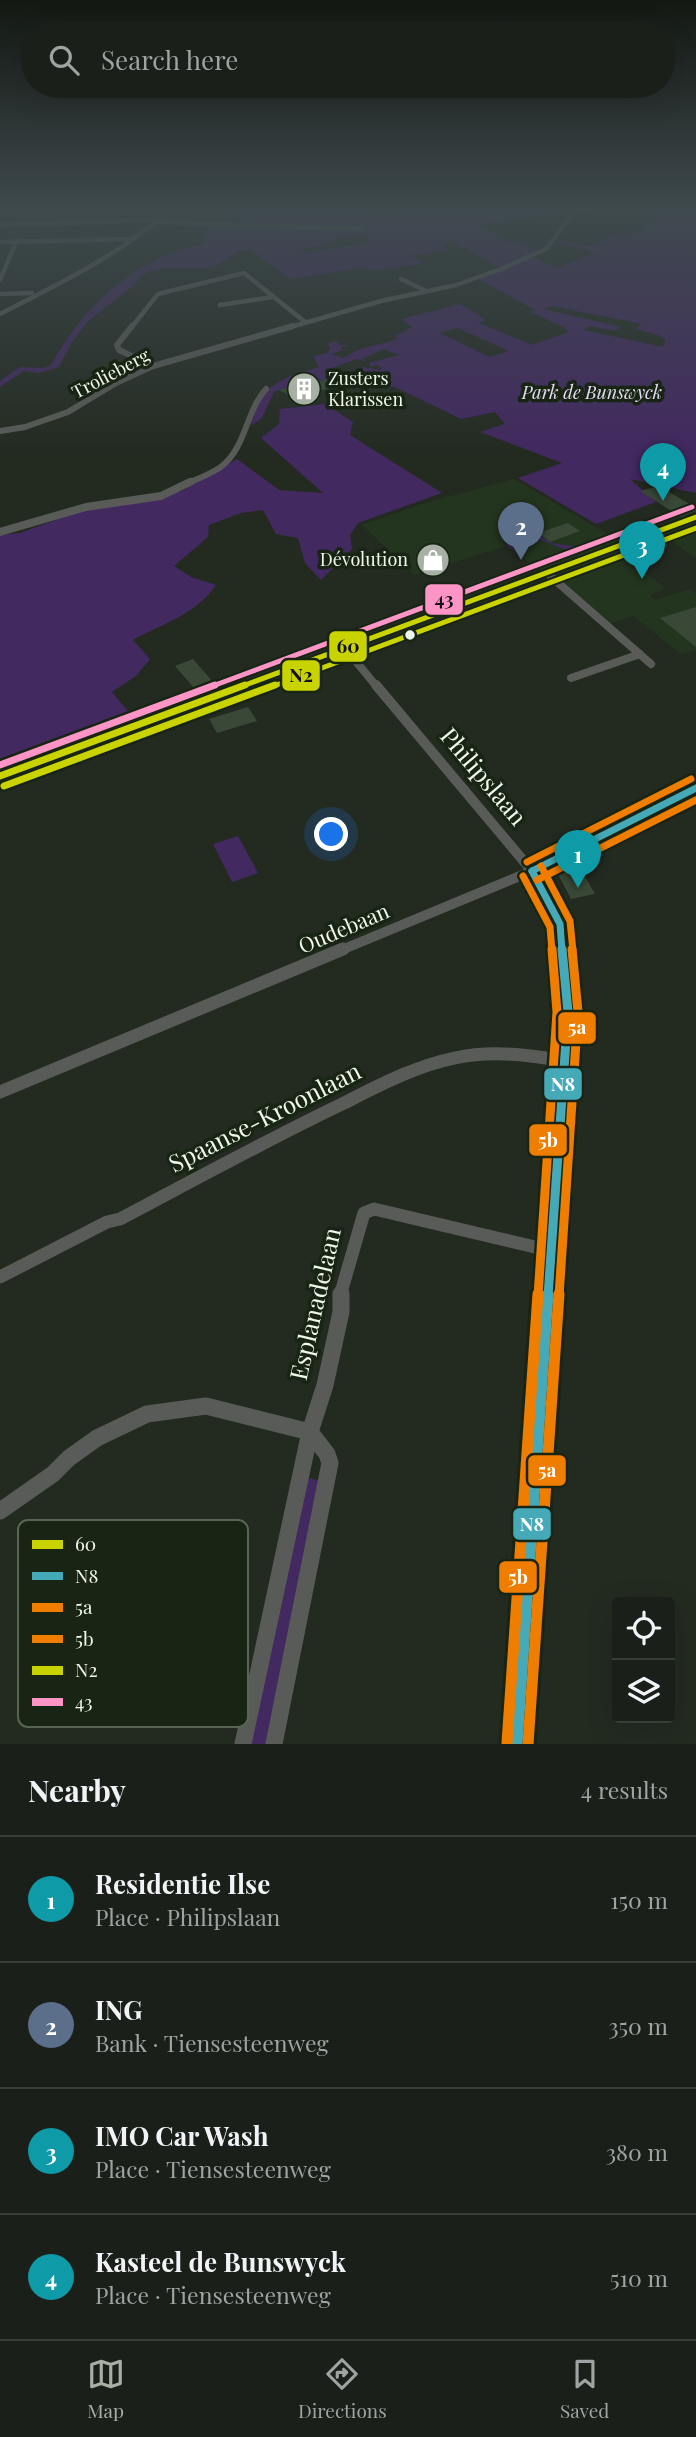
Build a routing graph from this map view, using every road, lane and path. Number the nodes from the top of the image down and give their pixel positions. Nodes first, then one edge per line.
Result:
1 (47, 289) edge
2 (170, 289) edge
3 (264, 289) edge
4 (423, 289) edge
5 (434, 289) edge
6 (426, 291) junction
7 (41, 292) junction
8 (0, 294) edge
9 (273, 297) junction
10 (220, 305) dead end
11 (0, 314) edge
12 (305, 322) junction
13 (153, 366) junction
14 (266, 389) dead end
15 (0, 431) edge
16 (696, 517) edge
17 (696, 523) edge
18 (665, 530) junction
19 (0, 532) edge
20 (548, 574) junction
21 (345, 648) junction
22 (640, 654) junction
23 (651, 664) dead end
24 (571, 678) dead end
25 (0, 776) edge
26 (696, 788) edge
27 (532, 872) junction
28 (566, 1061) junction
29 (0, 1092) edge
30 (552, 1251) junction
31 (0, 1277) edge
32 (310, 1432) junction
33 (0, 1511) edge
34 (248, 1721) edge
35 (274, 1744) edge
36 (517, 1744) edge

1 - 7 street
2 - 13 street
3 - 9 street
4 - 6 street
5 - 6 street, Trolieberg
6 - 12 street, Trolieberg
7 - 8 street
7 - 11 street
9 - 10 street
9 - 12 street
12 - 13 street, Trolieberg
13 - 15 street, Trolieberg
14 - 19 street
16 - 18 main road
17 - 18 main road
18 - 20 main road
20 - 21 main road
20 - 22 street
21 - 25 main road
21 - 27 street, Philipslaan
22 - 23 street
22 - 24 street
26 - 27 street, Oudebaan
27 - 28 street, Philipslaan
27 - 29 street, Oudebaan
28 - 30 street, Philipslaan
28 - 31 street, Spaanse-Kroonlaan
30 - 32 street, Esplanadelaan
30 - 36 street, Philipslaan
32 - 33 street
32 - 34 street, Esplanadelaan
32 - 35 street

